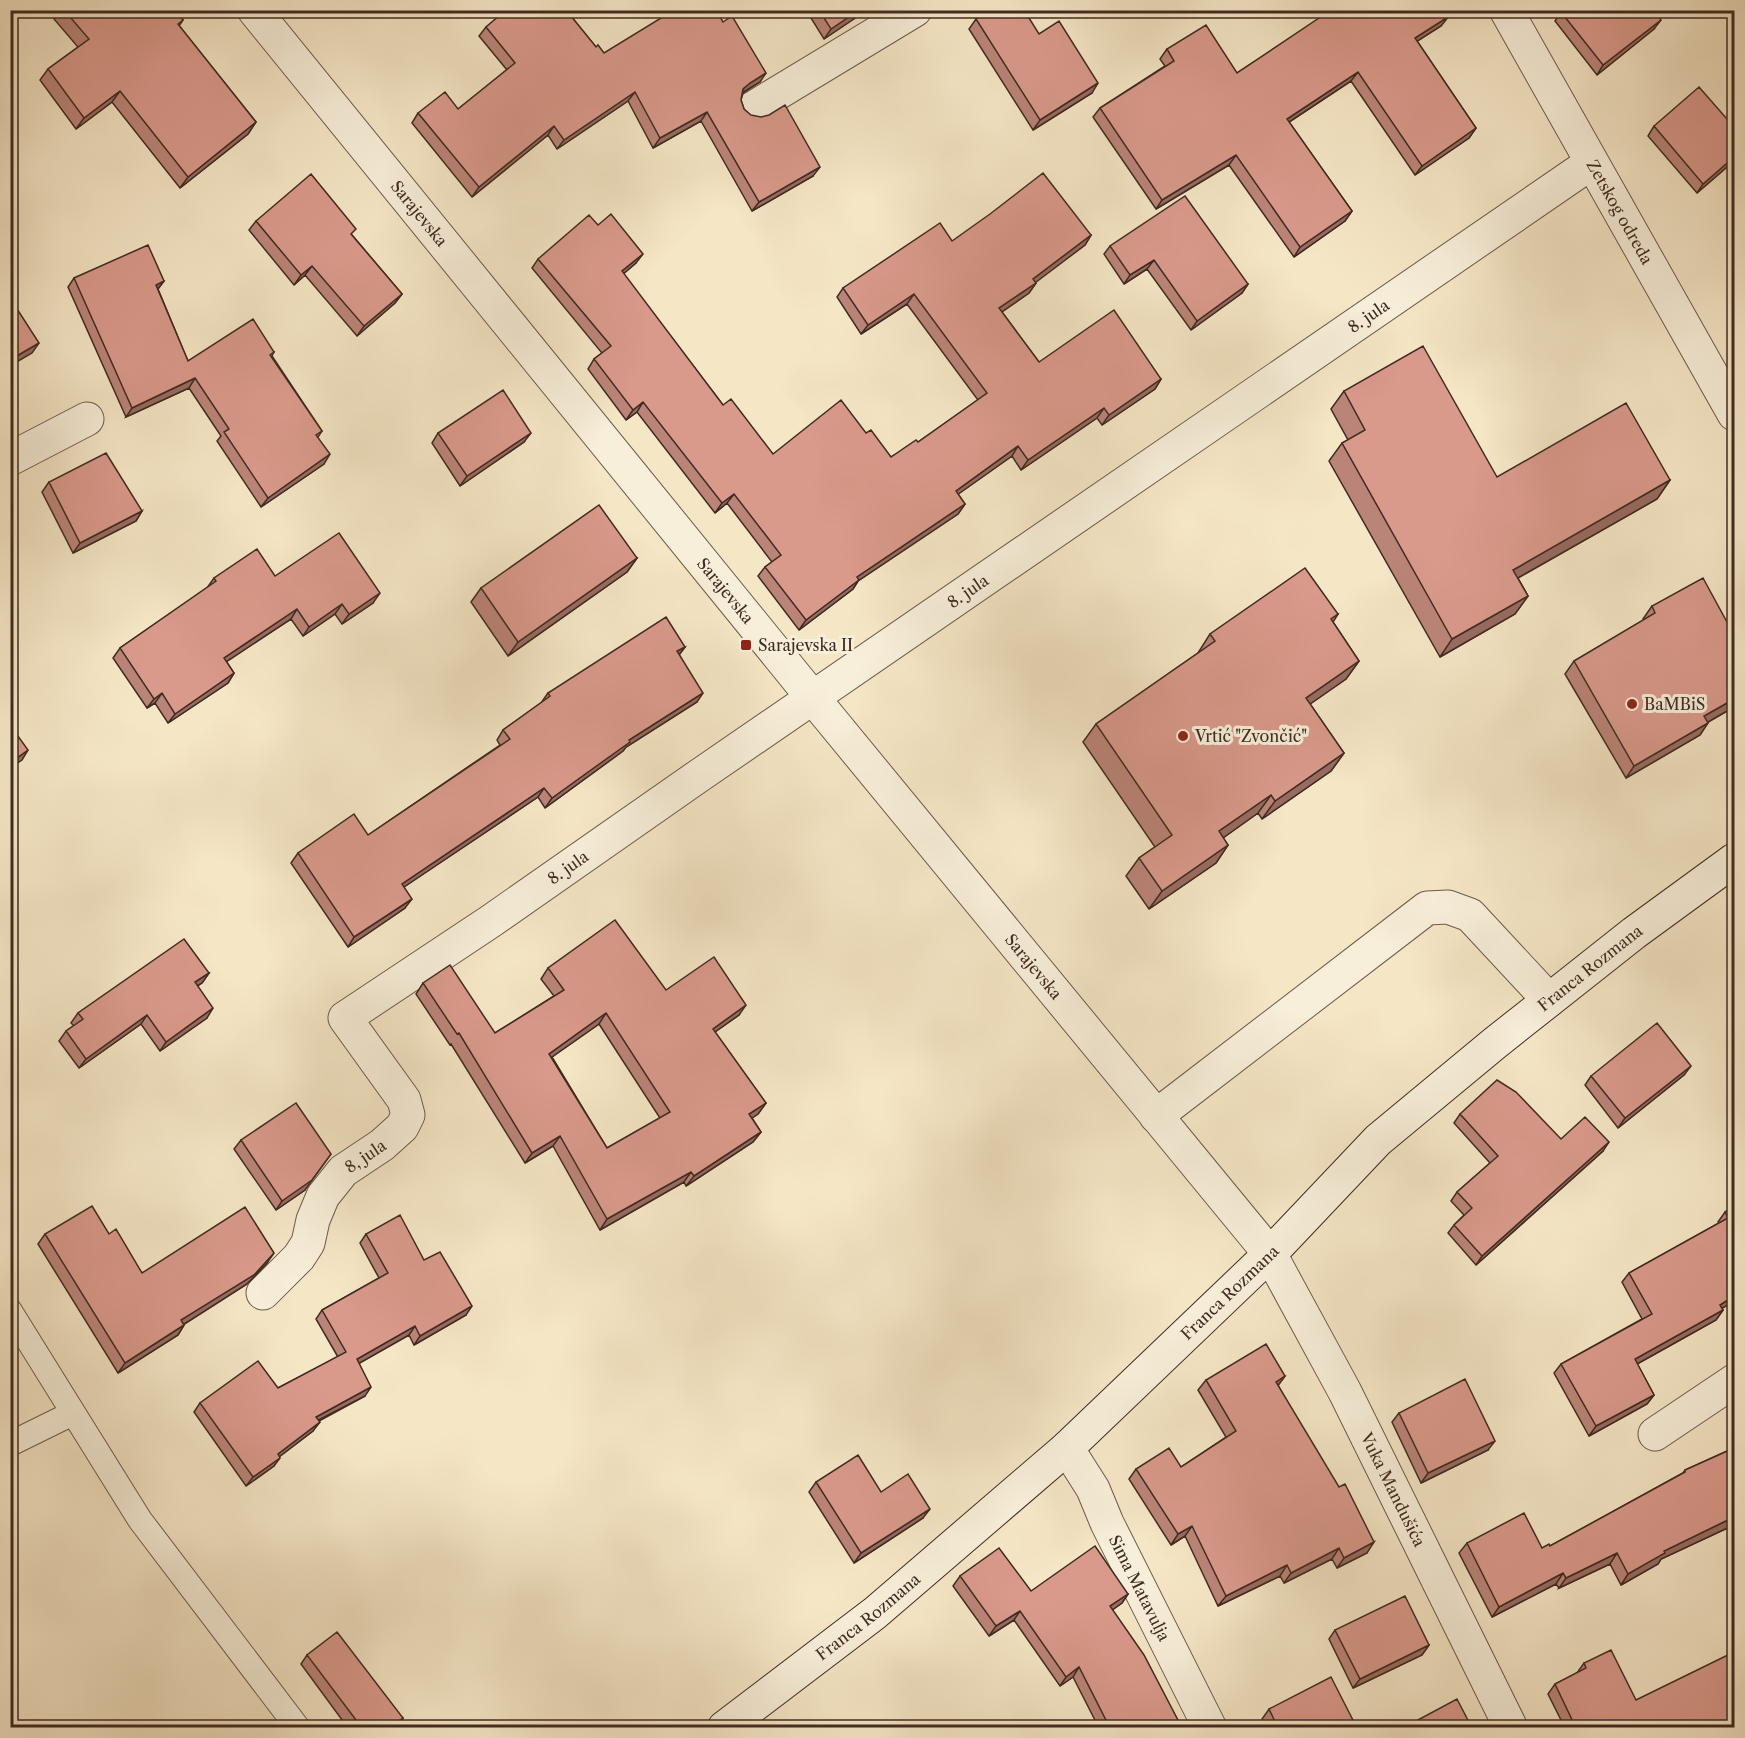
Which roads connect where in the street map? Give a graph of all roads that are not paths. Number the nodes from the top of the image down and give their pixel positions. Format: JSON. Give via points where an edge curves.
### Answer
{"nodes":[{"id":1,"x":254,"y":10,"type":"edge"},
{"id":2,"x":915,"y":10,"type":"edge"},
{"id":3,"x":1506,"y":10,"type":"edge"},
{"id":4,"x":753,"y":108,"type":"dead end"},
{"id":5,"x":1591,"y":163,"type":"junction"},
{"id":6,"x":1734,"y":414,"type":"edge"},
{"id":7,"x":87,"y":419,"type":"dead end"},
{"id":8,"x":10,"y":459,"type":"edge"},
{"id":9,"x":813,"y":698,"type":"junction"},
{"id":10,"x":1734,"y":860,"type":"edge"},
{"id":11,"x":1549,"y":1000,"type":"junction"},
{"id":12,"x":345,"y":1018,"type":"joint"},
{"id":13,"x":1156,"y":1116,"type":"junction"},
{"id":14,"x":1270,"y":1254,"type":"junction"},
{"id":15,"x":262,"y":1293,"type":"dead end"},
{"id":16,"x":10,"y":1311,"type":"edge"},
{"id":17,"x":1734,"y":1381,"type":"edge"},
{"id":18,"x":73,"y":1413,"type":"junction"},
{"id":19,"x":1655,"y":1434,"type":"dead end"},
{"id":20,"x":10,"y":1444,"type":"edge"},
{"id":21,"x":1067,"y":1448,"type":"junction"},
{"id":22,"x":298,"y":1728,"type":"edge"},
{"id":23,"x":724,"y":1728,"type":"edge"},
{"id":24,"x":1210,"y":1728,"type":"edge"},
{"id":25,"x":1511,"y":1728,"type":"edge"}],
"edges":[{"from":1,"to":9,"type":"street","name":"Sarajevska"},
{"from":2,"to":4,"type":"street"},
{"from":3,"to":5,"type":"street","name":"Zetskog odreda"},
{"from":5,"to":6,"type":"street","name":"Zetskog odreda"},
{"from":5,"to":9,"type":"street","name":"8. jula"},
{"from":7,"to":8,"type":"street"},
{"from":9,"to":12,"type":"street","name":"8. jula"},
{"from":9,"to":13,"type":"street","name":"Sarajevska"},
{"from":10,"to":11,"type":"street","name":"Franca Rozmana"},
{"from":11,"to":13,"type":"street","via":[[1470,915],[1448,907],[1427,908]]},
{"from":11,"to":14,"type":"street","name":"Franca Rozmana","via":[[1378,1140]]},
{"from":12,"to":15,"type":"street","name":"8, jula","via":[[404,1100],[408,1115],[402,1127],[382,1145],[343,1171],[323,1196],[308,1243],[299,1257]]},
{"from":13,"to":14,"type":"street","name":"Sarajevska"},
{"from":14,"to":21,"type":"street","name":"Franca Rozmana"},
{"from":14,"to":25,"type":"street","name":"Vuka Mandušića","via":[[1345,1392]]},
{"from":16,"to":18,"type":"lane"},
{"from":17,"to":19,"type":"street"},
{"from":18,"to":20,"type":"lane"},
{"from":18,"to":22,"type":"lane","via":[[140,1520]]},
{"from":21,"to":23,"type":"street","name":"Franca Rozmana","via":[[875,1613]]},
{"from":21,"to":24,"type":"street","name":"Sima Matavulja","via":[[1093,1489]]}]}
